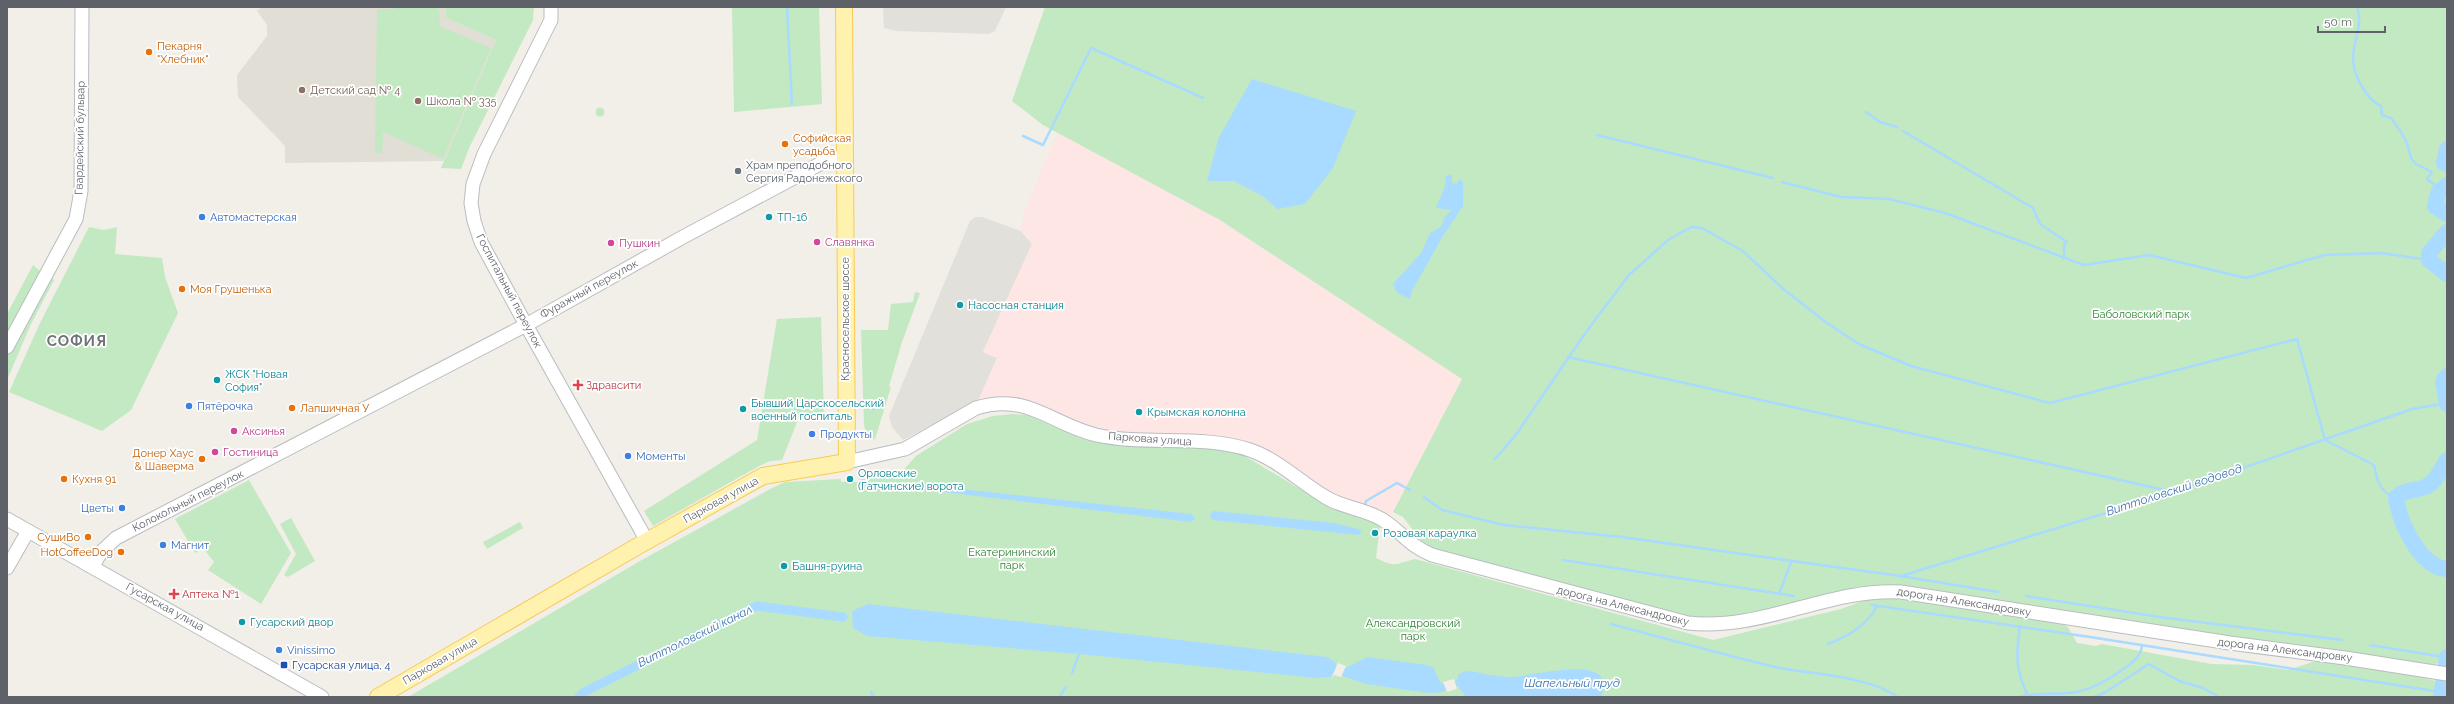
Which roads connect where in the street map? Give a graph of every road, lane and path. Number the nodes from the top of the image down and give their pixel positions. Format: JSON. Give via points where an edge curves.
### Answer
{"nodes":[{"id":1,"x":82,"y":7,"type":"edge"},
{"id":2,"x":551,"y":7,"type":"edge"},
{"id":3,"x":844,"y":7,"type":"edge"},
{"id":4,"x":845,"y":156,"type":"junction"},
{"id":5,"x":526,"y":325,"type":"junction"},
{"id":6,"x":7,"y":347,"type":"edge"},
{"id":7,"x":847,"y":462,"type":"junction"},
{"id":8,"x":7,"y":520,"type":"edge"},
{"id":9,"x":28,"y":531,"type":"junction"},
{"id":10,"x":1400,"y":534,"type":"joint"},
{"id":11,"x":647,"y":541,"type":"junction"},
{"id":12,"x":93,"y":566,"type":"junction"},
{"id":13,"x":7,"y":568,"type":"edge"},
{"id":14,"x":2441,"y":673,"type":"edge"},
{"id":15,"x":322,"y":697,"type":"edge"},
{"id":16,"x":378,"y":697,"type":"edge"}],
"edges":[{"from":1,"to":6,"type":"street","name":"Гвардейский бульвар","via":[[81,191],[76,219]]},
{"from":2,"to":5,"type":"street","name":"Госпитальный переулок","via":[[550,20],[484,154],[473,184],[471,203],[474,222],[482,242]]},
{"from":3,"to":4,"type":"main road","name":"Красносельское шоссе"},
{"from":4,"to":5,"type":"street","name":"Фуражный переулок","via":[[829,159]]},
{"from":4,"to":7,"type":"main road","name":"Красносельское шоссе"},
{"from":5,"to":11,"type":"street","name":"Госпитальный переулок"},
{"from":5,"to":12,"type":"street","name":"Колокольный переулок","via":[[116,538],[101,552]]},
{"from":7,"to":10,"type":"street","name":"Парковая улица","via":[[906,450],[976,408],[1014,404],[1034,408],[1078,429],[1096,434],[1131,439],[1228,445],[1249,450],[1263,455],[1336,503],[1377,516]]},
{"from":7,"to":11,"type":"main road","name":"Парковая улица","via":[[763,476]]},
{"from":8,"to":9,"type":"street","name":"Гусарская улица"},
{"from":9,"to":12,"type":"street","name":"Гусарская улица"},
{"from":9,"to":13,"type":"street"},
{"from":10,"to":14,"type":"street","name":"дорога на Александровку","via":[[1416,548],[1432,555],[1688,623],[1731,624],[1863,593],[1901,592]]},
{"from":11,"to":16,"type":"main road","name":"Парковая улица"},
{"from":12,"to":15,"type":"street","name":"Гусарская улица"}]}
